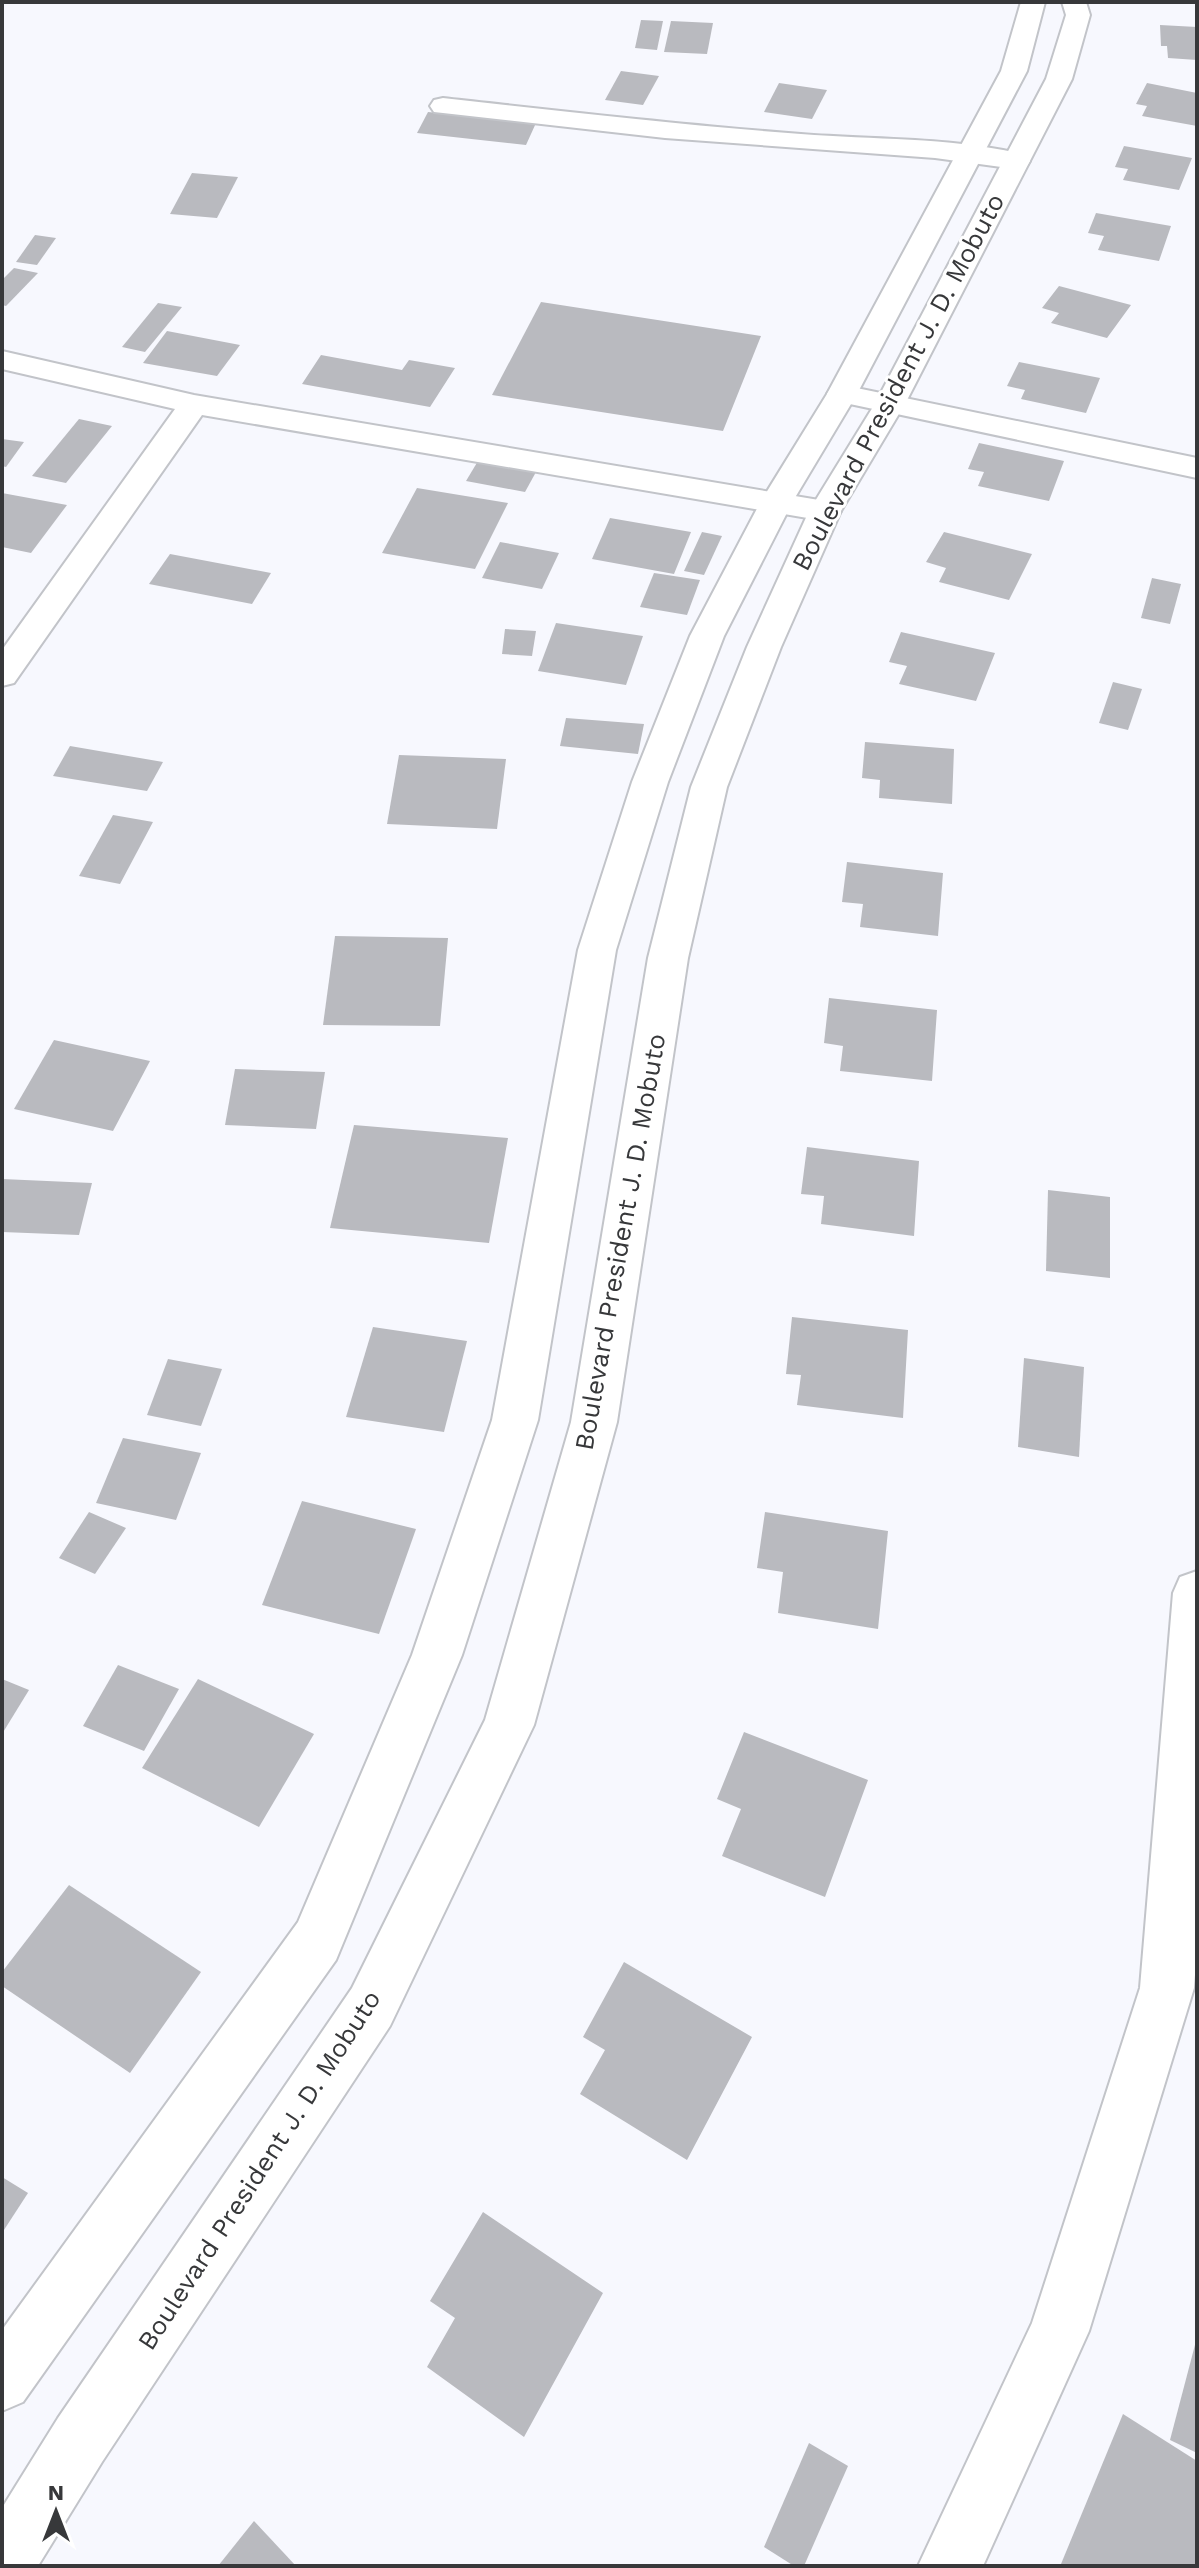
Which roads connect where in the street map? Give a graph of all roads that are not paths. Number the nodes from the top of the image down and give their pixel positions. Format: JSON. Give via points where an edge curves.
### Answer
{"nodes":[{"id":1,"x":1033,"y":2,"type":"edge"},
{"id":2,"x":1074,"y":2,"type":"edge"},
{"id":3,"x":443,"y":106,"type":"dead end"},
{"id":4,"x":970,"y":151,"type":"junction"},
{"id":5,"x":1016,"y":161,"type":"junction"},
{"id":6,"x":2,"y":360,"type":"edge"},
{"id":7,"x":842,"y":394,"type":"junction"},
{"id":8,"x":891,"y":402,"type":"junction"},
{"id":9,"x":194,"y":404,"type":"junction"},
{"id":10,"x":1197,"y":468,"type":"edge"},
{"id":11,"x":777,"y":501,"type":"junction"},
{"id":12,"x":825,"y":511,"type":"junction"},
{"id":13,"x":16,"y":630,"type":"edge"},
{"id":14,"x":2,"y":675,"type":"edge"},
{"id":15,"x":1197,"y":1593,"type":"edge"},
{"id":16,"x":2,"y":2381,"type":"edge"},
{"id":17,"x":2,"y":2566,"type":"edge"},
{"id":18,"x":950,"y":2566,"type":"edge"}],
"edges":[{"from":1,"to":4,"type":"street","name":"Boulevard President J. D. Mobuto","via":[[1014,71]]},
{"from":2,"to":5,"type":"street","name":"Boulevard President J. D. Mobuto","via":[[1078,15],[1059,79]]},
{"from":3,"to":4,"type":"street","via":[[689,133]]},
{"from":4,"to":5,"type":"street"},
{"from":4,"to":7,"type":"street","name":"Boulevard President J. D. Mobuto"},
{"from":5,"to":8,"type":"street","name":"Boulevard President J. D. Mobuto"},
{"from":6,"to":9,"type":"street"},
{"from":7,"to":8,"type":"street"},
{"from":7,"to":11,"type":"street","name":"Boulevard President J. D. Mobuto"},
{"from":8,"to":10,"type":"street"},
{"from":8,"to":12,"type":"street","name":"Boulevard President J. D. Mobuto"},
{"from":9,"to":11,"type":"street"},
{"from":9,"to":13,"type":"street"},
{"from":11,"to":12,"type":"street"},
{"from":11,"to":16,"type":"street","name":"Boulevard President J. D. Mobuto","via":[[707,636],[650,782],[597,950],[515,1420],[437,1655],[317,1941]]},
{"from":12,"to":17,"type":"street","name":"Boulevard President J. D. Mobuto","via":[[709,787],[668,958],[594,1422],[509,1725],[371,2007],[80,2440]]},
{"from":13,"to":14,"type":"street"},
{"from":15,"to":18,"type":"street","via":[[1167,1988],[1059,2331]]}]}
